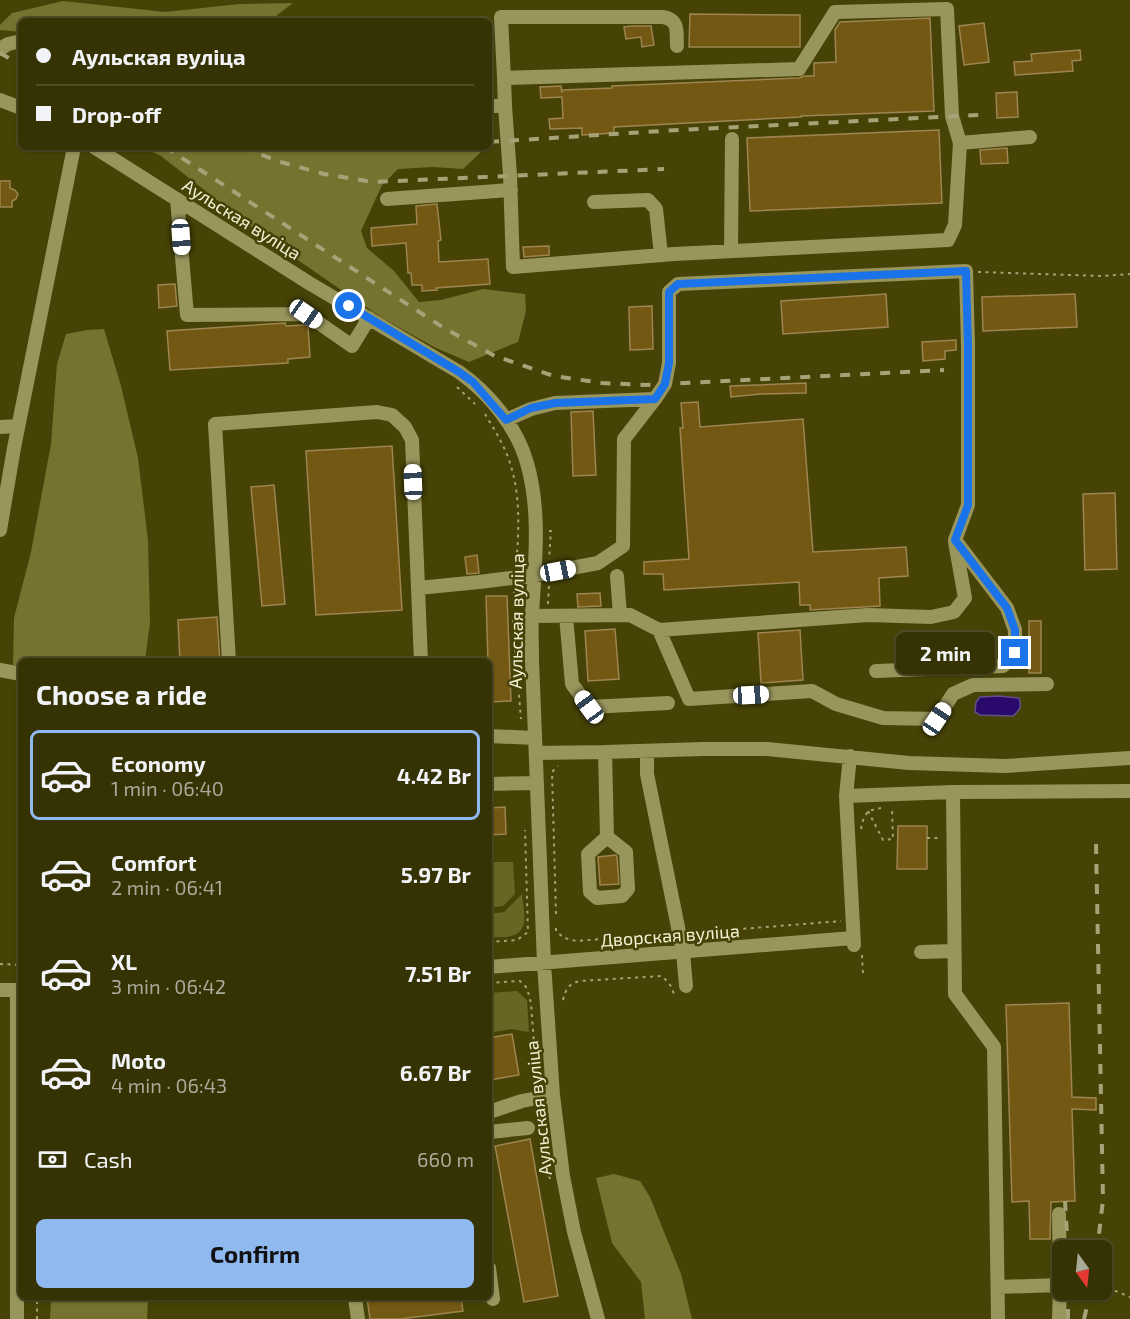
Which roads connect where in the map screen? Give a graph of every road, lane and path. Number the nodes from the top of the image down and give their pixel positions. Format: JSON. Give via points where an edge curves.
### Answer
{"nodes":[{"id":1,"x":18,"y":42,"type":"edge"},
{"id":2,"x":676,"y":46,"type":"dead end"},
{"id":3,"x":0,"y":49,"type":"edge"},
{"id":4,"x":504,"y":78,"type":"junction"},
{"id":5,"x":0,"y":100,"type":"edge"},
{"id":6,"x":492,"y":106,"type":"edge"},
{"id":7,"x":505,"y":106,"type":"junction"},
{"id":8,"x":18,"y":107,"type":"edge"},
{"id":9,"x":1030,"y":137,"type":"dead end"},
{"id":10,"x":732,"y":139,"type":"dead end"},
{"id":11,"x":960,"y":142,"type":"junction"},
{"id":12,"x":73,"y":150,"type":"edge"},
{"id":13,"x":99,"y":150,"type":"edge"},
{"id":14,"x":511,"y":190,"type":"junction"},
{"id":15,"x":177,"y":199,"type":"junction"},
{"id":16,"x":387,"y":199,"type":"dead end"},
{"id":17,"x":594,"y":202,"type":"dead end"},
{"id":18,"x":731,"y":251,"type":"junction"},
{"id":19,"x":661,"y":255,"type":"junction"},
{"id":20,"x":966,"y":271,"type":"junction"},
{"id":21,"x":1130,"y":273,"type":"edge"},
{"id":22,"x":369,"y":318,"type":"junction"},
{"id":23,"x":655,"y":399,"type":"junction"},
{"id":24,"x":506,"y":420,"type":"junction"},
{"id":25,"x":18,"y":426,"type":"junction"},
{"id":26,"x":0,"y":427,"type":"edge"},
{"id":27,"x":0,"y":530,"type":"edge"},
{"id":28,"x":955,"y":540,"type":"junction"},
{"id":29,"x":535,"y":575,"type":"junction"},
{"id":30,"x":617,"y":576,"type":"dead end"},
{"id":31,"x":418,"y":588,"type":"junction"},
{"id":32,"x":620,"y":615,"type":"junction"},
{"id":33,"x":532,"y":616,"type":"junction"},
{"id":34,"x":566,"y":616,"type":"junction"},
{"id":35,"x":659,"y":630,"type":"junction"},
{"id":36,"x":229,"y":658,"type":"edge"},
{"id":37,"x":421,"y":658,"type":"edge"},
{"id":38,"x":0,"y":670,"type":"edge"},
{"id":39,"x":876,"y":671,"type":"dead end"},
{"id":40,"x":18,"y":673,"type":"edge"},
{"id":41,"x":1047,"y":684,"type":"dead end"},
{"id":42,"x":668,"y":703,"type":"dead end"},
{"id":43,"x":492,"y":737,"type":"edge"},
{"id":44,"x":536,"y":745,"type":"junction"},
{"id":45,"x":647,"y":751,"type":"junction"},
{"id":46,"x":604,"y":752,"type":"junction"},
{"id":47,"x":850,"y":756,"type":"junction"},
{"id":48,"x":1130,"y":758,"type":"edge"},
{"id":49,"x":537,"y":783,"type":"junction"},
{"id":50,"x":492,"y":784,"type":"edge"},
{"id":51,"x":1130,"y":791,"type":"edge"},
{"id":52,"x":953,"y":792,"type":"junction"},
{"id":53,"x":846,"y":796,"type":"junction"},
{"id":54,"x":868,"y":811,"type":"junction"},
{"id":55,"x":861,"y":833,"type":"dead end"},
{"id":56,"x":607,"y":837,"type":"dead end"},
{"id":57,"x":893,"y":839,"type":"junction"},
{"id":58,"x":898,"y":839,"type":"dead end"},
{"id":59,"x":852,"y":920,"type":"junction"},
{"id":60,"x":556,"y":931,"type":"dead end"},
{"id":61,"x":680,"y":934,"type":"junction"},
{"id":62,"x":517,"y":940,"type":"dead end"},
{"id":63,"x":492,"y":942,"type":"edge"},
{"id":64,"x":856,"y":945,"type":"junction"},
{"id":65,"x":954,"y":951,"type":"junction"},
{"id":66,"x":683,"y":952,"type":"junction"},
{"id":67,"x":921,"y":952,"type":"dead end"},
{"id":68,"x":544,"y":963,"type":"junction"},
{"id":69,"x":0,"y":964,"type":"edge"},
{"id":70,"x":18,"y":965,"type":"edge"},
{"id":71,"x":492,"y":967,"type":"edge"},
{"id":72,"x":863,"y":973,"type":"dead end"},
{"id":73,"x":520,"y":981,"type":"dead end"},
{"id":74,"x":492,"y":983,"type":"edge"},
{"id":75,"x":686,"y":986,"type":"dead end"},
{"id":76,"x":0,"y":990,"type":"edge"},
{"id":77,"x":18,"y":990,"type":"edge"},
{"id":78,"x":674,"y":995,"type":"dead end"},
{"id":79,"x":563,"y":1000,"type":"dead end"},
{"id":80,"x":553,"y":1095,"type":"junction"},
{"id":81,"x":492,"y":1111,"type":"edge"},
{"id":82,"x":528,"y":1128,"type":"dead end"},
{"id":83,"x":492,"y":1132,"type":"edge"},
{"id":84,"x":18,"y":1214,"type":"edge"},
{"id":85,"x":1059,"y":1214,"type":"dead end"},
{"id":86,"x":1059,"y":1240,"type":"edge"},
{"id":87,"x":1052,"y":1285,"type":"edge"},
{"id":88,"x":998,"y":1287,"type":"junction"},
{"id":89,"x":1112,"y":1290,"type":"edge"},
{"id":90,"x":492,"y":1291,"type":"edge"},
{"id":91,"x":1130,"y":1298,"type":"edge"},
{"id":92,"x":493,"y":1299,"type":"dead end"},
{"id":93,"x":37,"y":1300,"type":"edge"},
{"id":94,"x":355,"y":1300,"type":"edge"},
{"id":95,"x":1060,"y":1300,"type":"edge"},
{"id":96,"x":17,"y":1319,"type":"edge"},
{"id":97,"x":37,"y":1319,"type":"edge"},
{"id":98,"x":358,"y":1319,"type":"edge"},
{"id":99,"x":598,"y":1319,"type":"edge"},
{"id":100,"x":998,"y":1319,"type":"edge"},
{"id":101,"x":1059,"y":1319,"type":"edge"}],
"edges":[{"from":1,"to":3,"type":"street"},
{"from":2,"to":4,"type":"street","via":[[671,18],[501,17]]},
{"from":4,"to":7,"type":"street"},
{"from":4,"to":11,"type":"street","via":[[799,69],[835,12],[947,9],[952,116]]},
{"from":5,"to":8,"type":"street"},
{"from":6,"to":7,"type":"street"},
{"from":7,"to":14,"type":"street"},
{"from":9,"to":11,"type":"street"},
{"from":10,"to":18,"type":"street"},
{"from":11,"to":18,"type":"street","via":[[955,225],[948,240]]},
{"from":12,"to":25,"type":"street"},
{"from":13,"to":15,"type":"street","name":"Аульская вуліца"},
{"from":14,"to":16,"type":"street"},
{"from":14,"to":19,"type":"street","via":[[513,267]]},
{"from":15,"to":22,"type":"street","name":"Аульская вуліца"},
{"from":15,"to":22,"type":"street","via":[[187,315],[306,314],[352,346]]},
{"from":17,"to":19,"type":"street","via":[[648,200],[656,209]]},
{"from":18,"to":19,"type":"street"},
{"from":20,"to":21,"type":"path","via":[[1103,276]]},
{"from":20,"to":23,"type":"street","via":[[678,284],[669,292],[669,363],[665,384]]},
{"from":20,"to":28,"type":"street","via":[[968,505]]},
{"from":22,"to":24,"type":"street","name":"Аульская вуліца","via":[[473,382]]},
{"from":23,"to":24,"type":"street","via":[[555,403],[531,408]]},
{"from":23,"to":29,"type":"street","via":[[624,439],[623,546],[598,563]]},
{"from":24,"to":29,"type":"street","name":"Аульская вуліца","via":[[527,462],[533,493]]},
{"from":25,"to":26,"type":"street"},
{"from":25,"to":27,"type":"street"},
{"from":28,"to":35,"type":"street","via":[[964,598],[954,612],[932,617],[868,615]]},
{"from":28,"to":39,"type":"street","via":[[1007,608],[1015,630],[1015,653],[1004,666]]},
{"from":29,"to":31,"type":"street"},
{"from":29,"to":33,"type":"street","name":"Аульская вуліца"},
{"from":30,"to":32,"type":"street"},
{"from":31,"to":36,"type":"street","via":[[412,440],[392,415],[377,412],[215,424]]},
{"from":31,"to":37,"type":"street"},
{"from":32,"to":34,"type":"street"},
{"from":32,"to":35,"type":"street","via":[[630,615]]},
{"from":33,"to":34,"type":"street"},
{"from":33,"to":44,"type":"street","name":"Аульская вуліца"},
{"from":34,"to":42,"type":"street","via":[[572,684],[589,707]]},
{"from":35,"to":41,"type":"street","via":[[689,699],[812,691],[836,704],[883,718],[937,719],[953,694],[973,685]]},
{"from":38,"to":40,"type":"street"},
{"from":43,"to":44,"type":"street"},
{"from":44,"to":46,"type":"street"},
{"from":44,"to":49,"type":"street","name":"Аульская вуліца"},
{"from":45,"to":46,"type":"street"},
{"from":45,"to":47,"type":"street","via":[[768,749]]},
{"from":45,"to":61,"type":"street","via":[[647,774]]},
{"from":46,"to":56,"type":"street"},
{"from":47,"to":48,"type":"street","via":[[909,763],[1005,766]]},
{"from":47,"to":53,"type":"street"},
{"from":49,"to":50,"type":"street"},
{"from":49,"to":68,"type":"street","name":"Аульская вуліца"},
{"from":51,"to":52,"type":"street"},
{"from":52,"to":53,"type":"street"},
{"from":52,"to":65,"type":"street"},
{"from":53,"to":59,"type":"street"},
{"from":54,"to":55,"type":"path"},
{"from":54,"to":57,"type":"path","via":[[883,840]]},
{"from":54,"to":57,"type":"path","via":[[892,806]]},
{"from":57,"to":58,"type":"path"},
{"from":59,"to":61,"type":"path"},
{"from":59,"to":64,"type":"street"},
{"from":60,"to":61,"type":"path","via":[[576,941]]},
{"from":61,"to":66,"type":"street"},
{"from":62,"to":63,"type":"path"},
{"from":64,"to":66,"type":"street","name":"Дворская вуліца"},
{"from":64,"to":72,"type":"path"},
{"from":65,"to":67,"type":"street"},
{"from":65,"to":88,"type":"street","via":[[955,994],[994,1047]]},
{"from":66,"to":68,"type":"street","name":"Дворская вуліца"},
{"from":66,"to":75,"type":"street"},
{"from":68,"to":71,"type":"street","name":"Дворская вуліца"},
{"from":68,"to":80,"type":"street","name":"Аульская вуліца"},
{"from":69,"to":70,"type":"path"},
{"from":73,"to":74,"type":"path"},
{"from":76,"to":77,"type":"street"},
{"from":78,"to":79,"type":"path","via":[[661,976],[580,981],[565,990]]},
{"from":80,"to":81,"type":"street"},
{"from":80,"to":99,"type":"street","name":"Аульская вуліца","via":[[574,1232]]},
{"from":82,"to":83,"type":"street"},
{"from":84,"to":96,"type":"street"},
{"from":85,"to":86,"type":"street"},
{"from":87,"to":88,"type":"street"},
{"from":88,"to":100,"type":"street"},
{"from":89,"to":91,"type":"path"},
{"from":90,"to":92,"type":"street"},
{"from":93,"to":97,"type":"path"},
{"from":94,"to":98,"type":"street"},
{"from":95,"to":101,"type":"street"}]}
